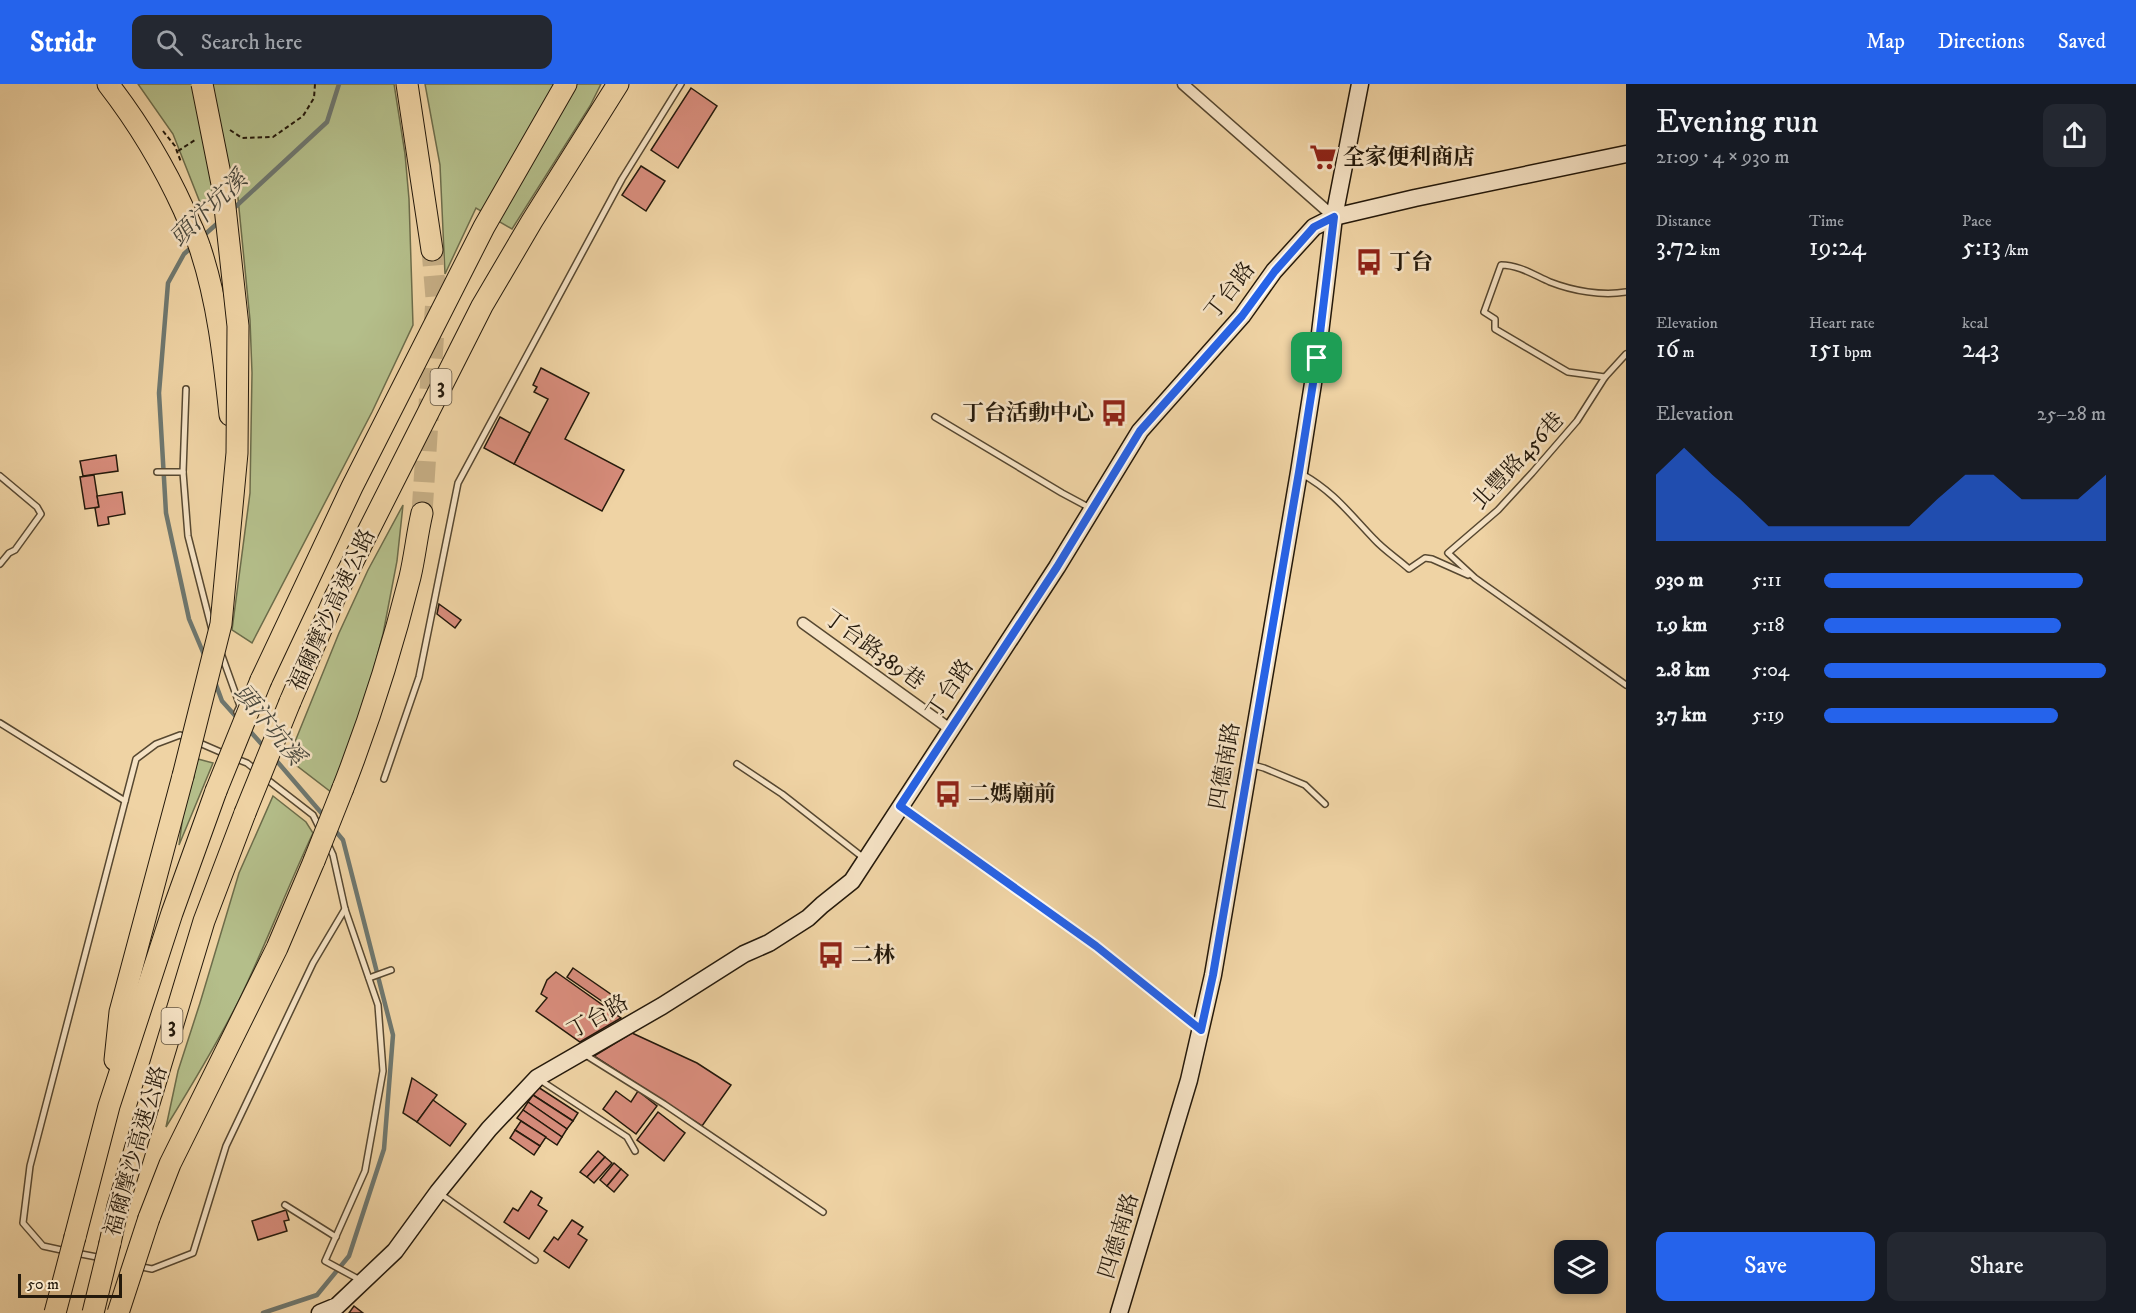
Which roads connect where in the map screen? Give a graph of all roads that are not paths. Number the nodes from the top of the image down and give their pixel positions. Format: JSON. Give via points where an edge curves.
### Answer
{"nodes":[{"id":1,"x":108,"y":84,"type":"edge"},
{"id":2,"x":202,"y":84,"type":"edge"},
{"id":3,"x":407,"y":84,"type":"edge"},
{"id":4,"x":566,"y":84,"type":"edge"},
{"id":5,"x":618,"y":84,"type":"edge"},
{"id":6,"x":681,"y":84,"type":"edge"},
{"id":7,"x":1183,"y":84,"type":"edge"},
{"id":8,"x":1360,"y":84,"type":"edge"},
{"id":9,"x":1626,"y":154,"type":"edge"},
{"id":10,"x":1334,"y":217,"type":"junction"},
{"id":11,"x":432,"y":250,"type":"tunnel mouth"},
{"id":12,"x":1626,"y":292,"type":"edge"},
{"id":13,"x":1626,"y":354,"type":"edge"},
{"id":14,"x":1605,"y":377,"type":"junction"},
{"id":15,"x":186,"y":389,"type":"dead end"},
{"id":16,"x":935,"y":417,"type":"dead end"},
{"id":17,"x":237,"y":453,"type":"junction"},
{"id":18,"x":157,"y":472,"type":"dead end"},
{"id":19,"x":183,"y":472,"type":"junction"},
{"id":20,"x":1299,"y":472,"type":"junction"},
{"id":21,"x":0,"y":476,"type":"edge"},
{"id":22,"x":1091,"y":508,"type":"junction"},
{"id":23,"x":422,"y":513,"type":"tunnel mouth"},
{"id":24,"x":0,"y":564,"type":"edge"},
{"id":25,"x":1475,"y":578,"type":"junction"},
{"id":26,"x":803,"y":623,"type":"dead end"},
{"id":27,"x":1626,"y":685,"type":"edge"},
{"id":28,"x":236,"y":715,"type":"dead end"},
{"id":29,"x":0,"y":723,"type":"edge"},
{"id":30,"x":950,"y":729,"type":"junction"},
{"id":31,"x":226,"y":743,"type":"dead end"},
{"id":32,"x":222,"y":753,"type":"junction"},
{"id":33,"x":737,"y":764,"type":"dead end"},
{"id":34,"x":1248,"y":764,"type":"junction"},
{"id":35,"x":384,"y":778,"type":"dead end"},
{"id":36,"x":125,"y":801,"type":"junction"},
{"id":37,"x":1325,"y":804,"type":"dead end"},
{"id":38,"x":900,"y":806,"type":"junction"},
{"id":39,"x":866,"y":860,"type":"junction"},
{"id":40,"x":345,"y":909,"type":"junction"},
{"id":41,"x":391,"y":970,"type":"dead end"},
{"id":42,"x":369,"y":978,"type":"junction"},
{"id":43,"x":1201,"y":1030,"type":"junction"},
{"id":44,"x":581,"y":1053,"type":"junction"},
{"id":45,"x":537,"y":1078,"type":"junction"},
{"id":46,"x":110,"y":1106,"type":"junction"},
{"id":47,"x":635,"y":1151,"type":"dead end"},
{"id":48,"x":438,"y":1192,"type":"junction"},
{"id":49,"x":285,"y":1205,"type":"dead end"},
{"id":50,"x":823,"y":1212,"type":"dead end"},
{"id":51,"x":336,"y":1237,"type":"junction"},
{"id":52,"x":109,"y":1251,"type":"junction"},
{"id":53,"x":535,"y":1260,"type":"dead end"},
{"id":54,"x":130,"y":1264,"type":"dead end"},
{"id":55,"x":364,"y":1282,"type":"junction"},
{"id":56,"x":336,"y":1309,"type":"edge"},
{"id":57,"x":55,"y":1313,"type":"edge"},
{"id":58,"x":93,"y":1313,"type":"edge"},
{"id":59,"x":118,"y":1313,"type":"edge"},
{"id":60,"x":320,"y":1313,"type":"edge"},
{"id":61,"x":1119,"y":1313,"type":"edge"}],
"edges":[{"from":1,"to":17,"type":"highway","bridge":true,"via":[[153,148],[200,246],[224,353],[230,423]]},
{"from":2,"to":17,"type":"highway","bridge":true,"via":[[223,189],[238,326]]},
{"from":3,"to":11,"type":"highway"},
{"from":4,"to":46,"type":"highway","name":"福爾摩沙高速公路","number":"3","bridge":true,"via":[[484,227],[352,487],[261,680],[172,913]]},
{"from":5,"to":52,"type":"highway","name":"福爾摩沙高速公路","number":"3","bridge":true,"via":[[482,306],[335,597],[204,921],[118,1206]]},
{"from":6,"to":35,"type":"lane","via":[[622,179],[458,483],[419,677]]},
{"from":7,"to":10,"type":"street"},
{"from":8,"to":10,"type":"street","name":"四德南路"},
{"from":9,"to":10,"type":"street","name":"丁台路"},
{"from":10,"to":20,"type":"street","name":"四德南路"},
{"from":10,"to":22,"type":"street","name":"丁台路","via":[[1314,227],[1140,431]]},
{"from":12,"to":14,"type":"lane","via":[[1594,293],[1554,284],[1514,265],[1501,265],[1484,312],[1495,319],[1495,329],[1568,372]]},
{"from":13,"to":14,"type":"lane","name":"北豐路456巷"},
{"from":14,"to":25,"type":"lane","name":"北豐路456巷","via":[[1577,421],[1532,473],[1498,510],[1448,553]]},
{"from":15,"to":19,"type":"lane"},
{"from":16,"to":22,"type":"lane"},
{"from":17,"to":46,"type":"highway","bridge":true,"via":[[221,624],[120,1012]]},
{"from":18,"to":19,"type":"lane"},
{"from":19,"to":28,"type":"lane","via":[[188,536],[209,621],[240,706]]},
{"from":20,"to":25,"type":"lane","name":"北豐路456巷","via":[[1323,486],[1375,540],[1409,568],[1425,558],[1432,559]]},
{"from":20,"to":34,"type":"street","name":"四德南路"},
{"from":21,"to":24,"type":"lane","via":[[41,514]]},
{"from":22,"to":30,"type":"street","name":"丁台路"},
{"from":23,"to":59,"type":"highway","bridge":true,"via":[[411,574],[363,737],[277,948],[179,1145],[148,1218]]},
{"from":25,"to":27,"type":"lane","name":"北豐路456巷"},
{"from":26,"to":30,"type":"street","name":"丁台路389巷"},
{"from":29,"to":36,"type":"lane"},
{"from":30,"to":38,"type":"street","name":"丁台路"},
{"from":31,"to":32,"type":"lane"},
{"from":32,"to":36,"type":"lane","via":[[180,735],[156,744],[136,759]]},
{"from":32,"to":40,"type":"lane","via":[[247,763],[313,815],[333,855]]},
{"from":33,"to":39,"type":"lane"},
{"from":34,"to":37,"type":"lane","via":[[1305,785]]},
{"from":34,"to":43,"type":"street","name":"四德南路"},
{"from":36,"to":52,"type":"lane","via":[[30,1166],[22,1223],[43,1246]]},
{"from":38,"to":39,"type":"street","name":"丁台路"},
{"from":38,"to":43,"type":"lane","via":[[1096,946]]},
{"from":39,"to":44,"type":"street","name":"丁台路","via":[[852,881],[808,918]]},
{"from":40,"to":42,"type":"lane"},
{"from":40,"to":54,"type":"lane","via":[[312,963],[226,1146],[194,1253],[152,1269]]},
{"from":41,"to":42,"type":"lane"},
{"from":42,"to":51,"type":"lane","via":[[378,1005],[383,1071],[365,1171]]},
{"from":43,"to":61,"type":"street","name":"四德南路"},
{"from":44,"to":45,"type":"street","name":"丁台路"},
{"from":44,"to":50,"type":"lane"},
{"from":45,"to":47,"type":"lane","via":[[627,1137]]},
{"from":45,"to":48,"type":"street","name":"丁台路"},
{"from":46,"to":57,"type":"highway","name":"福爾摩沙高速公路","number":"3","bridge":true},
{"from":48,"to":53,"type":"lane"},
{"from":48,"to":55,"type":"street","name":"丁台路","via":[[395,1251]]},
{"from":49,"to":51,"type":"lane"},
{"from":51,"to":55,"type":"lane","via":[[325,1261]]},
{"from":52,"to":58,"type":"highway","name":"福爾摩沙高速公路","number":"3","bridge":true},
{"from":55,"to":56,"type":"street","name":"丁台路"},
{"from":56,"to":60,"type":"street","name":"丁台路"}]}
